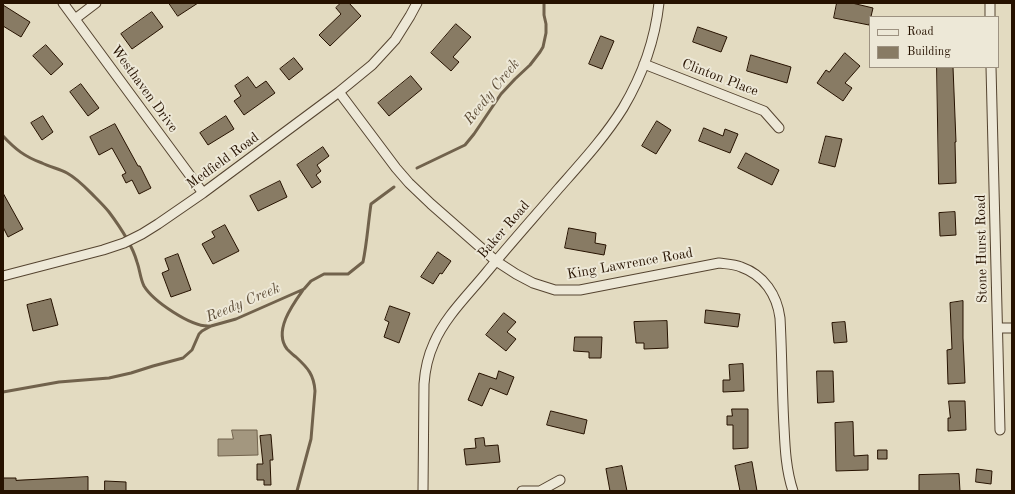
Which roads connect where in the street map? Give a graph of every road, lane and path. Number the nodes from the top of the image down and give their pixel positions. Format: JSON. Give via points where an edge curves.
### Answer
{"nodes":[{"id":1,"x":63,"y":3,"type":"edge"},
{"id":2,"x":96,"y":3,"type":"edge"},
{"id":3,"x":417,"y":3,"type":"edge"},
{"id":4,"x":660,"y":3,"type":"edge"},
{"id":5,"x":990,"y":3,"type":"edge"},
{"id":6,"x":990,"y":16,"type":"edge"},
{"id":7,"x":75,"y":19,"type":"junction"},
{"id":8,"x":644,"y":64,"type":"junction"},
{"id":9,"x":991,"y":68,"type":"edge"},
{"id":10,"x":339,"y":92,"type":"junction"},
{"id":11,"x":779,"y":128,"type":"dead end"},
{"id":12,"x":203,"y":193,"type":"junction"},
{"id":13,"x":496,"y":261,"type":"junction"},
{"id":14,"x":3,"y":276,"type":"edge"},
{"id":15,"x":998,"y":328,"type":"junction"},
{"id":16,"x":1012,"y":328,"type":"edge"},
{"id":17,"x":1000,"y":430,"type":"dead end"},
{"id":18,"x":560,"y":480,"type":"dead end"},
{"id":19,"x":424,"y":491,"type":"edge"},
{"id":20,"x":522,"y":491,"type":"edge"},
{"id":21,"x":793,"y":491,"type":"edge"}],
"edges":[{"from":1,"to":7,"type":"street","name":"Westhaven Drive"},
{"from":2,"to":7,"type":"street"},
{"from":3,"to":10,"type":"street","name":"Medfield Road","via":[[395,40],[384,53]]},
{"from":4,"to":8,"type":"street","name":"Baker Road"},
{"from":5,"to":6,"type":"street"},
{"from":7,"to":12,"type":"street","name":"Westhaven Drive"},
{"from":8,"to":11,"type":"street","name":"Clinton Place","via":[[764,111]]},
{"from":8,"to":13,"type":"street","name":"Baker Road","via":[[623,107],[602,137]]},
{"from":9,"to":15,"type":"street","name":"Stone Hurst Road"},
{"from":10,"to":12,"type":"street","name":"Medfield Road"},
{"from":10,"to":13,"type":"street","name":"King Lawrence Road","via":[[409,183]]},
{"from":12,"to":14,"type":"street","name":"Medfield Road","via":[[158,224],[124,243]]},
{"from":13,"to":19,"type":"street","name":"Baker Road","via":[[449,317],[429,356],[424,384]]},
{"from":13,"to":21,"type":"street","name":"King Lawrence Road","via":[[533,283],[555,290],[580,290],[719,263],[751,271],[771,291],[777,302],[780,318],[785,450]]},
{"from":15,"to":16,"type":"street"},
{"from":15,"to":17,"type":"street","name":"Stone Hurst Road"},
{"from":18,"to":20,"type":"street","via":[[540,491]]}]}
